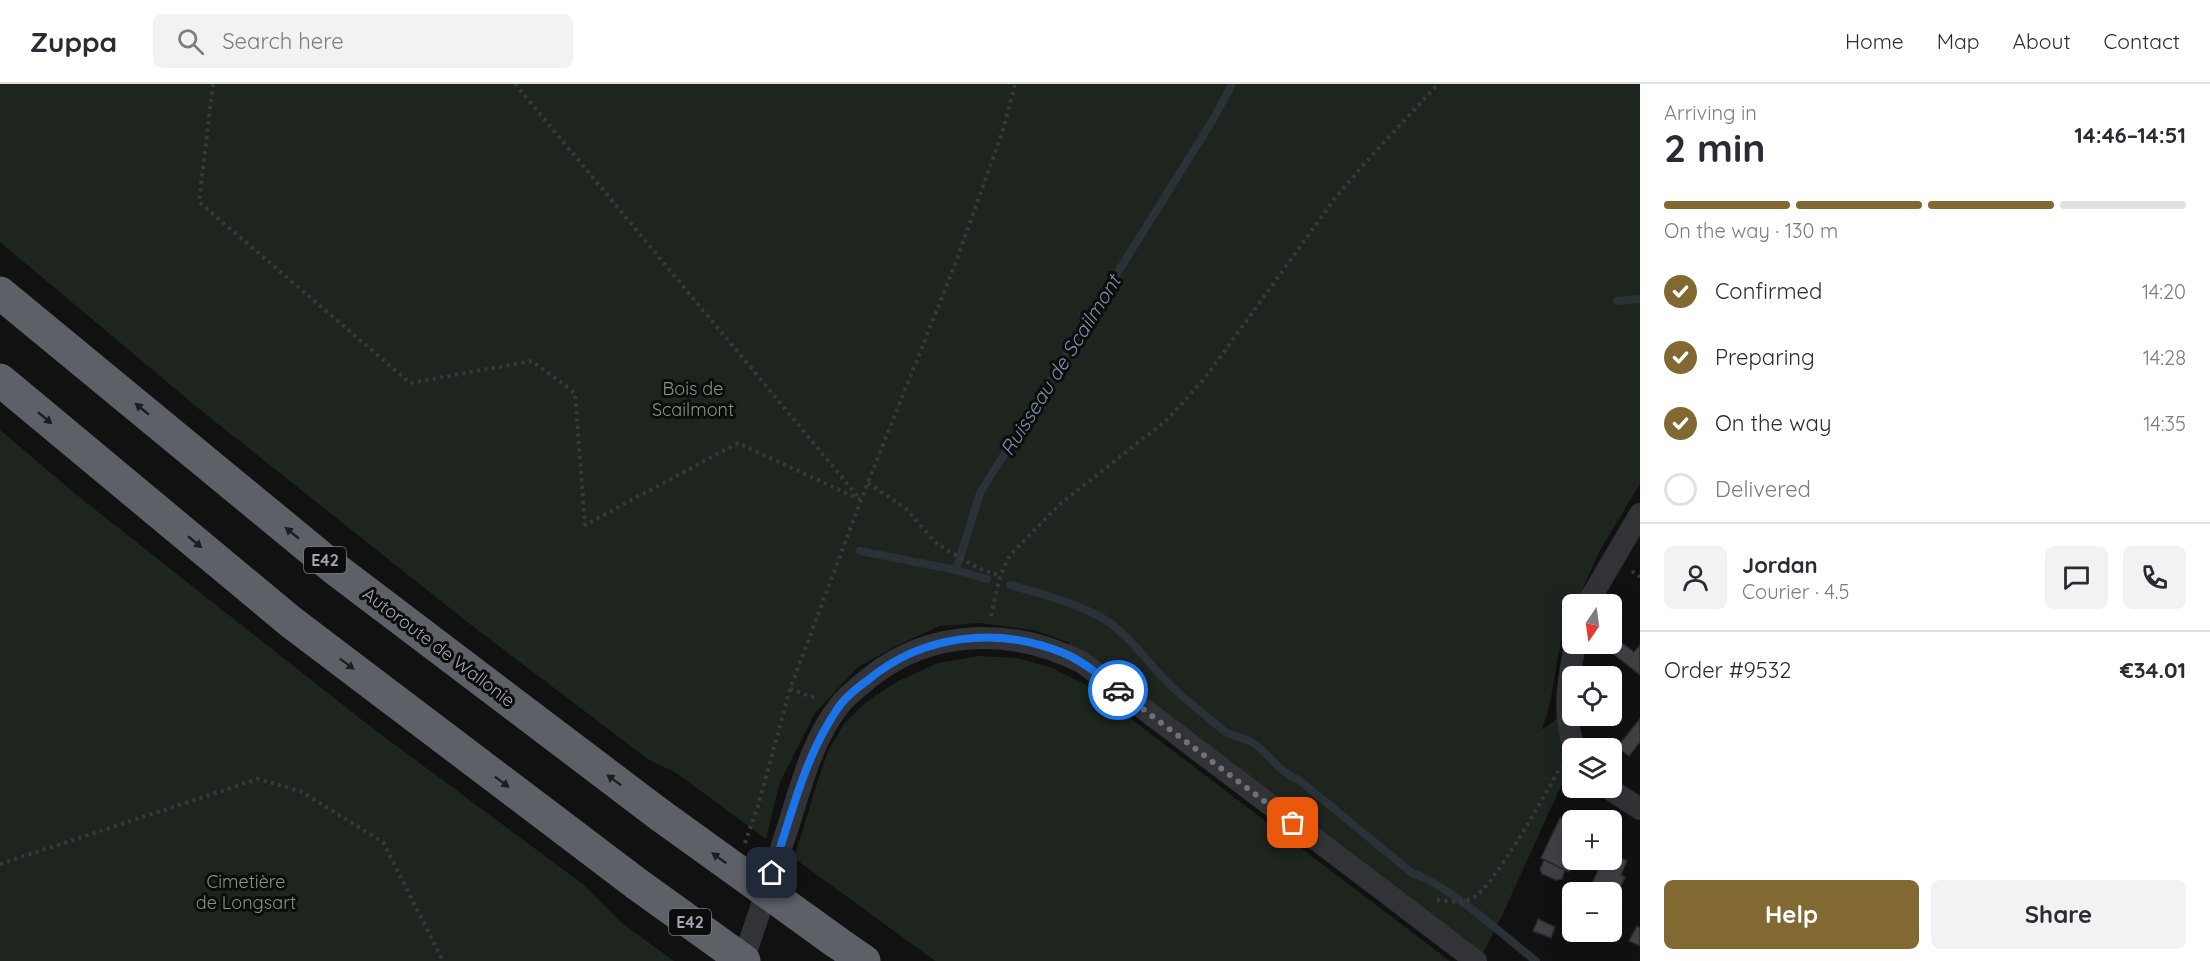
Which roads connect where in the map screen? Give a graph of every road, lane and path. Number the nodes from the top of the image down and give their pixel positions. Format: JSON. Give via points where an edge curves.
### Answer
{"nodes":[{"id":1,"x":213,"y":84,"type":"edge"},
{"id":2,"x":515,"y":84,"type":"edge"},
{"id":3,"x":1015,"y":84,"type":"edge"},
{"id":4,"x":1438,"y":84,"type":"edge"},
{"id":5,"x":0,"y":293,"type":"edge"},
{"id":6,"x":0,"y":380,"type":"edge"},
{"id":7,"x":868,"y":483,"type":"junction"},
{"id":8,"x":861,"y":500,"type":"junction"},
{"id":9,"x":1640,"y":514,"type":"edge"},
{"id":10,"x":1000,"y":576,"type":"junction"},
{"id":11,"x":1593,"y":594,"type":"edge"},
{"id":12,"x":990,"y":638,"type":"junction"},
{"id":13,"x":1573,"y":654,"type":"edge"},
{"id":14,"x":1571,"y":738,"type":"edge"},
{"id":15,"x":1562,"y":767,"type":"edge"},
{"id":16,"x":1622,"y":797,"type":"edge"},
{"id":17,"x":1640,"y":809,"type":"edge"},
{"id":18,"x":742,"y":850,"type":"dead end"},
{"id":19,"x":0,"y":864,"type":"edge"},
{"id":20,"x":1435,"y":900,"type":"dead end"},
{"id":21,"x":443,"y":961,"type":"edge"},
{"id":22,"x":744,"y":961,"type":"edge"},
{"id":23,"x":864,"y":961,"type":"edge"},
{"id":24,"x":1476,"y":961,"type":"edge"}],
"edges":[{"from":1,"to":8,"type":"path","via":[[199,202],[410,383],[532,361],[575,393],[585,525],[738,443]]},
{"from":2,"to":8,"type":"path"},
{"from":3,"to":7,"type":"path","via":[[1002,133],[954,267]]},
{"from":4,"to":10,"type":"path","via":[[1336,197],[1206,378],[1168,419],[1060,504],[1010,555]]},
{"from":23,"to":5,"type":"highway","name":"Autoroute de Wallonie","number":"E42","one_way":true,"bridge":true,"via":[[660,815],[334,568]]},
{"from":6,"to":22,"type":"highway","number":"E42","one_way":true,"bridge":true,"via":[[291,622]]},
{"from":7,"to":8,"type":"path"},
{"from":7,"to":10,"type":"path","via":[[905,508],[937,543],[978,568]]},
{"from":8,"to":18,"type":"path","via":[[790,689]]},
{"from":9,"to":11,"type":"street"},
{"from":10,"to":12,"type":"path"},
{"from":12,"to":22,"type":"street","via":[[938,642],[911,652],[885,666],[839,706],[819,738],[803,777]]},
{"from":12,"to":24,"type":"street","via":[[1016,639],[1083,663]]},
{"from":13,"to":14,"type":"street","via":[[1568,687]]},
{"from":15,"to":20,"type":"path","via":[[1491,881],[1472,898],[1458,902]]},
{"from":16,"to":17,"type":"street"},
{"from":19,"to":21,"type":"path","via":[[258,779],[300,791],[383,842]]}]}
